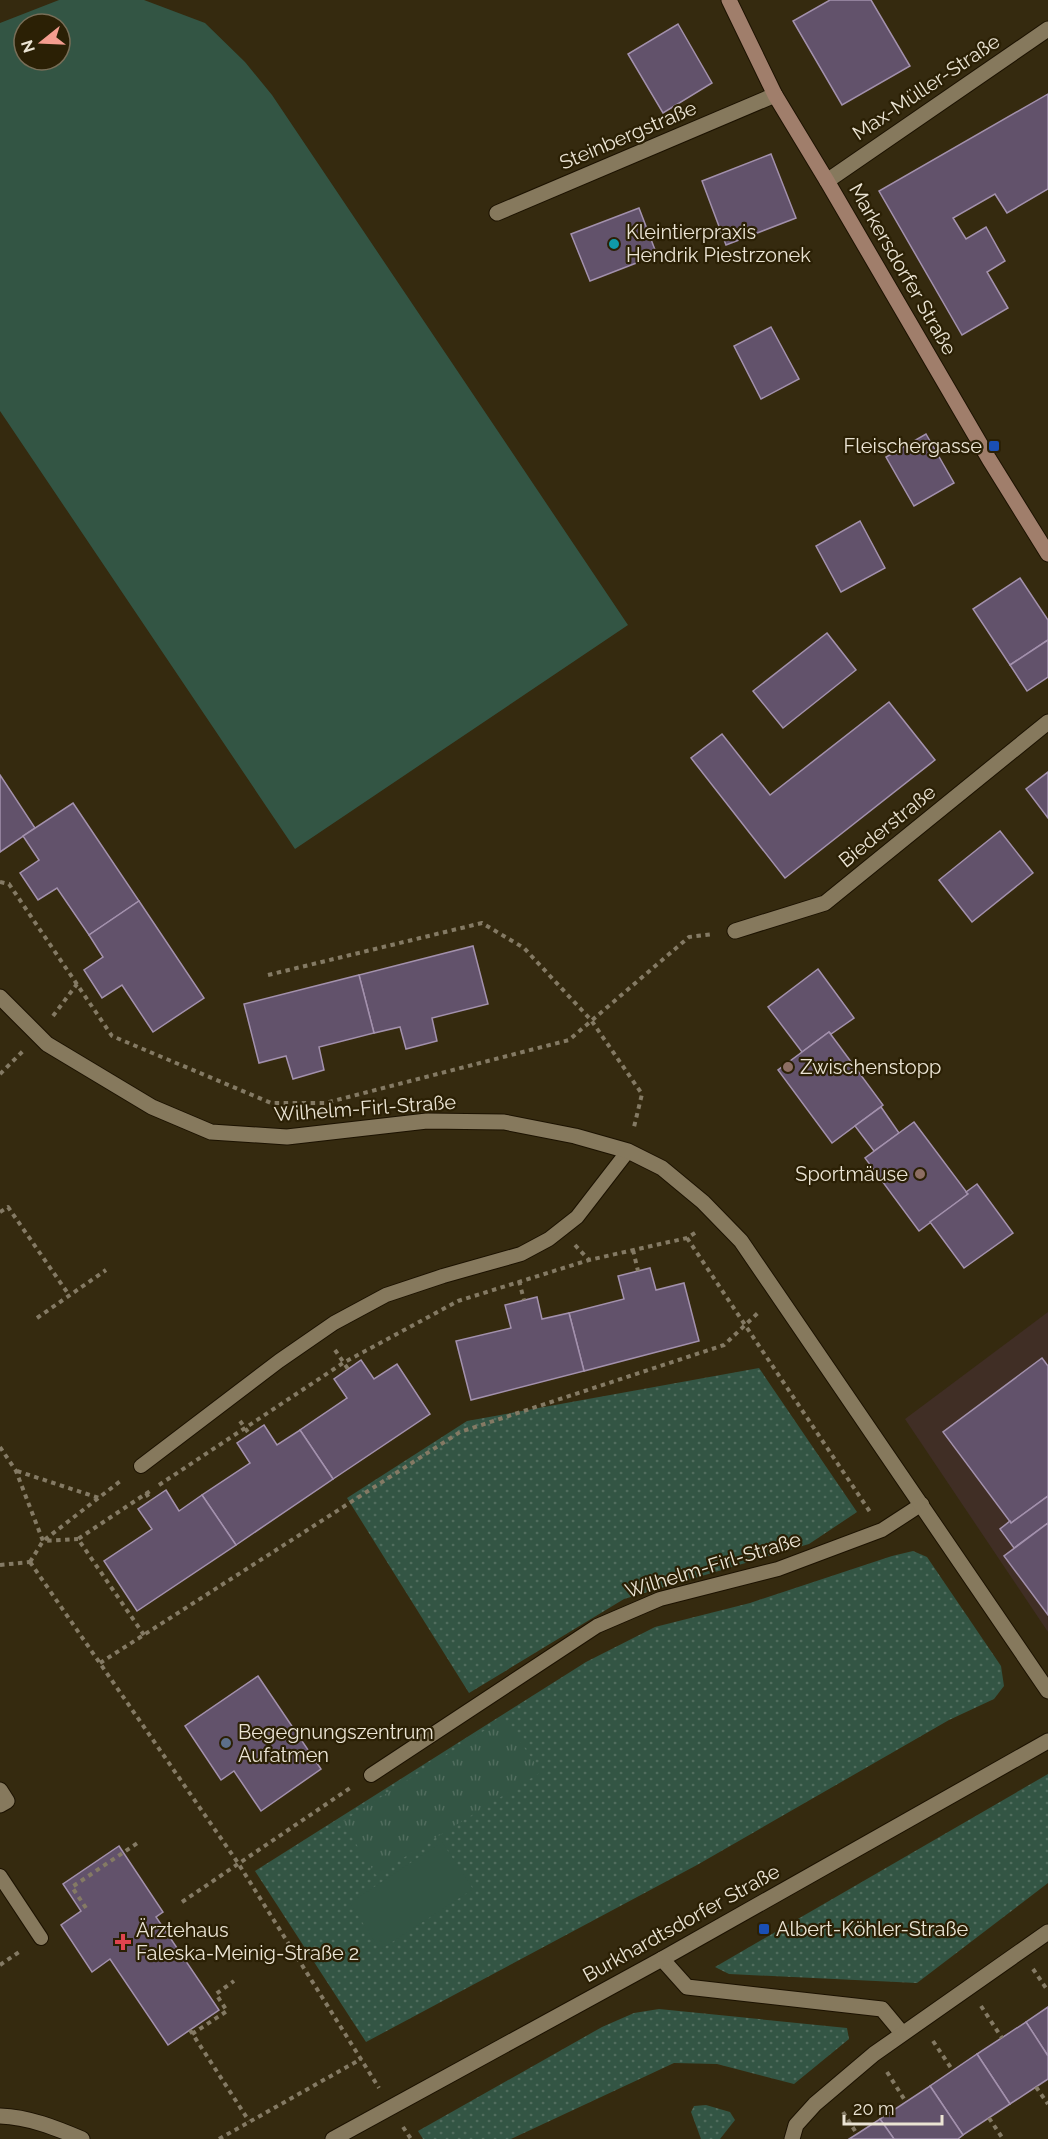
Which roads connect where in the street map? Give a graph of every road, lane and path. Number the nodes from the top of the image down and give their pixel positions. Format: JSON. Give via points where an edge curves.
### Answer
{"nodes":[{"id":1,"x":729,"y":0,"type":"edge"},
{"id":2,"x":1048,"y":29,"type":"edge"},
{"id":3,"x":775,"y":95,"type":"junction"},
{"id":4,"x":827,"y":181,"type":"junction"},
{"id":5,"x":497,"y":213,"type":"dead end"},
{"id":6,"x":1048,"y":554,"type":"edge"},
{"id":7,"x":1048,"y":722,"type":"edge"},
{"id":8,"x":0,"y":882,"type":"edge"},
{"id":9,"x":735,"y":931,"type":"joint"},
{"id":10,"x":268,"y":975,"type":"dead end"},
{"id":11,"x":77,"y":984,"type":"junction"},
{"id":12,"x":0,"y":997,"type":"edge"},
{"id":13,"x":591,"y":1020,"type":"junction"},
{"id":14,"x":38,"y":1035,"type":"junction"},
{"id":15,"x":0,"y":1074,"type":"edge"},
{"id":16,"x":628,"y":1150,"type":"junction"},
{"id":17,"x":0,"y":1212,"type":"edge"},
{"id":18,"x":720,"y":1218,"type":"junction"},
{"id":19,"x":561,"y":1230,"type":"junction"},
{"id":20,"x":687,"y":1238,"type":"junction"},
{"id":21,"x":633,"y":1250,"type":"junction"},
{"id":22,"x":589,"y":1260,"type":"junction"},
{"id":23,"x":106,"y":1270,"type":"dead end"},
{"id":24,"x":638,"y":1271,"type":"dead end"},
{"id":25,"x":69,"y":1295,"type":"junction"},
{"id":26,"x":778,"y":1295,"type":"junction"},
{"id":27,"x":37,"y":1318,"type":"dead end"},
{"id":28,"x":746,"y":1325,"type":"junction"},
{"id":29,"x":0,"y":1448,"type":"edge"},
{"id":30,"x":141,"y":1466,"type":"dead end"},
{"id":31,"x":16,"y":1470,"type":"junction"},
{"id":32,"x":124,"y":1479,"type":"dead end"},
{"id":33,"x":99,"y":1498,"type":"junction"},
{"id":34,"x":922,"y":1504,"type":"junction"},
{"id":35,"x":882,"y":1530,"type":"junction"},
{"id":36,"x":78,"y":1539,"type":"junction"},
{"id":37,"x":43,"y":1541,"type":"junction"},
{"id":38,"x":30,"y":1562,"type":"junction"},
{"id":39,"x":0,"y":1565,"type":"edge"},
{"id":40,"x":144,"y":1635,"type":"junction"},
{"id":41,"x":100,"y":1663,"type":"junction"},
{"id":42,"x":1048,"y":1691,"type":"edge"},
{"id":43,"x":1048,"y":1741,"type":"edge"},
{"id":44,"x":371,"y":1774,"type":"joint"},
{"id":45,"x":0,"y":1790,"type":"edge"},
{"id":46,"x":0,"y":1805,"type":"edge"},
{"id":47,"x":139,"y":1842,"type":"dead end"},
{"id":48,"x":238,"y":1863,"type":"junction"},
{"id":49,"x":0,"y":1876,"type":"edge"},
{"id":50,"x":182,"y":1902,"type":"dead end"},
{"id":51,"x":86,"y":1908,"type":"dead end"},
{"id":52,"x":1048,"y":1932,"type":"edge"},
{"id":53,"x":40,"y":1938,"type":"dead end"},
{"id":54,"x":662,"y":1959,"type":"junction"},
{"id":55,"x":234,"y":1981,"type":"dead end"},
{"id":56,"x":996,"y":2028,"type":"dead end"},
{"id":57,"x":902,"y":2033,"type":"junction"},
{"id":58,"x":1002,"y":2038,"type":"dead end"},
{"id":59,"x":361,"y":2059,"type":"junction"},
{"id":60,"x":1036,"y":2087,"type":"dead end"},
{"id":61,"x":902,"y":2096,"type":"dead end"},
{"id":62,"x":906,"y":2102,"type":"dead end"},
{"id":63,"x":1048,"y":2104,"type":"edge"},
{"id":64,"x":392,"y":2108,"type":"junction"},
{"id":65,"x":0,"y":2116,"type":"edge"},
{"id":66,"x":989,"y":2118,"type":"dead end"},
{"id":67,"x":249,"y":2121,"type":"junction"},
{"id":68,"x":853,"y":2127,"type":"dead end"},
{"id":69,"x":857,"y":2134,"type":"dead end"},
{"id":70,"x":82,"y":2139,"type":"edge"},
{"id":71,"x":219,"y":2139,"type":"edge"},
{"id":72,"x":333,"y":2139,"type":"edge"},
{"id":73,"x":792,"y":2139,"type":"edge"},
{"id":74,"x":1003,"y":2139,"type":"edge"}],
"edges":[{"from":1,"to":3,"type":"street","name":"Markersdorfer Straße"},
{"from":2,"to":4,"type":"street","name":"Max-Müller-Straße"},
{"from":3,"to":4,"type":"street","name":"Markersdorfer Straße"},
{"from":3,"to":5,"type":"street","name":"Steinbergstraße"},
{"from":4,"to":6,"type":"street","name":"Markersdorfer Straße"},
{"from":7,"to":9,"type":"street","name":"Biederstraße","via":[[825,903]]},
{"from":8,"to":11,"type":"path","via":[[9,884]]},
{"from":9,"to":13,"type":"path","via":[[689,937]]},
{"from":10,"to":13,"type":"path","via":[[482,923],[524,948]]},
{"from":11,"to":13,"type":"path","via":[[112,1036],[271,1103],[325,1103],[569,1040]]},
{"from":11,"to":14,"type":"path"},
{"from":12,"to":14,"type":"street","name":"Wilhelm-Firl-Straße"},
{"from":13,"to":16,"type":"path","via":[[642,1094]]},
{"from":14,"to":15,"type":"path"},
{"from":14,"to":16,"type":"street","name":"Wilhelm-Firl-Straße","via":[[152,1107],[211,1132],[286,1137],[427,1121],[504,1122]]},
{"from":16,"to":18,"type":"street","name":"Wilhelm-Firl-Straße","via":[[662,1168]]},
{"from":16,"to":19,"type":"lane","via":[[577,1217]]},
{"from":17,"to":25,"type":"path","via":[[8,1207]]},
{"from":18,"to":20,"type":"path"},
{"from":18,"to":26,"type":"street","name":"Wilhelm-Firl-Straße"},
{"from":19,"to":22,"type":"path"},
{"from":19,"to":30,"type":"lane","via":[[521,1254],[386,1295],[334,1323]]},
{"from":20,"to":21,"type":"path"},
{"from":20,"to":28,"type":"path"},
{"from":21,"to":22,"type":"path"},
{"from":21,"to":24,"type":"path"},
{"from":22,"to":36,"type":"path","via":[[458,1301],[343,1363]]},
{"from":23,"to":25,"type":"path"},
{"from":25,"to":27,"type":"path"},
{"from":26,"to":28,"type":"path"},
{"from":26,"to":34,"type":"street","name":"Wilhelm-Firl-Straße"},
{"from":28,"to":35,"type":"path"},
{"from":28,"to":40,"type":"path","via":[[724,1345],[460,1432]]},
{"from":29,"to":31,"type":"path"},
{"from":31,"to":33,"type":"path"},
{"from":31,"to":37,"type":"path"},
{"from":32,"to":33,"type":"path"},
{"from":33,"to":37,"type":"path"},
{"from":34,"to":35,"type":"lane","name":"Wilhelm-Firl-Straße"},
{"from":34,"to":42,"type":"street","name":"Wilhelm-Firl-Straße"},
{"from":35,"to":44,"type":"lane","name":"Wilhelm-Firl-Straße","via":[[778,1569],[660,1599],[597,1626]]},
{"from":36,"to":37,"type":"path"},
{"from":36,"to":40,"type":"path"},
{"from":37,"to":38,"type":"path"},
{"from":38,"to":39,"type":"path"},
{"from":38,"to":41,"type":"path"},
{"from":40,"to":41,"type":"path"},
{"from":41,"to":48,"type":"path"},
{"from":43,"to":54,"type":"street","name":"Burkhardtsdorfer Straße"},
{"from":44,"to":48,"type":"path"},
{"from":45,"to":46,"type":"street","via":[[7,1801]]},
{"from":47,"to":51,"type":"path","via":[[72,1887]]},
{"from":48,"to":50,"type":"path"},
{"from":48,"to":59,"type":"path"},
{"from":49,"to":53,"type":"lane"},
{"from":52,"to":57,"type":"street"},
{"from":54,"to":57,"type":"street","via":[[687,1988],[882,2009]]},
{"from":54,"to":64,"type":"street","name":"Burkhardtsdorfer Straße"},
{"from":55,"to":67,"type":"path","via":[[216,1994],[227,2011],[191,2032]]},
{"from":56,"to":58,"type":"path"},
{"from":57,"to":73,"type":"street","via":[[815,2103],[796,2125]]},
{"from":59,"to":64,"type":"path"},
{"from":59,"to":67,"type":"path"},
{"from":60,"to":63,"type":"path"},
{"from":61,"to":62,"type":"path"},
{"from":64,"to":72,"type":"street","name":"Burkhardtsdorfer Straße"},
{"from":65,"to":70,"type":"street","via":[[54,2127]]},
{"from":66,"to":74,"type":"path"},
{"from":67,"to":71,"type":"path"},
{"from":68,"to":69,"type":"path"}]}
